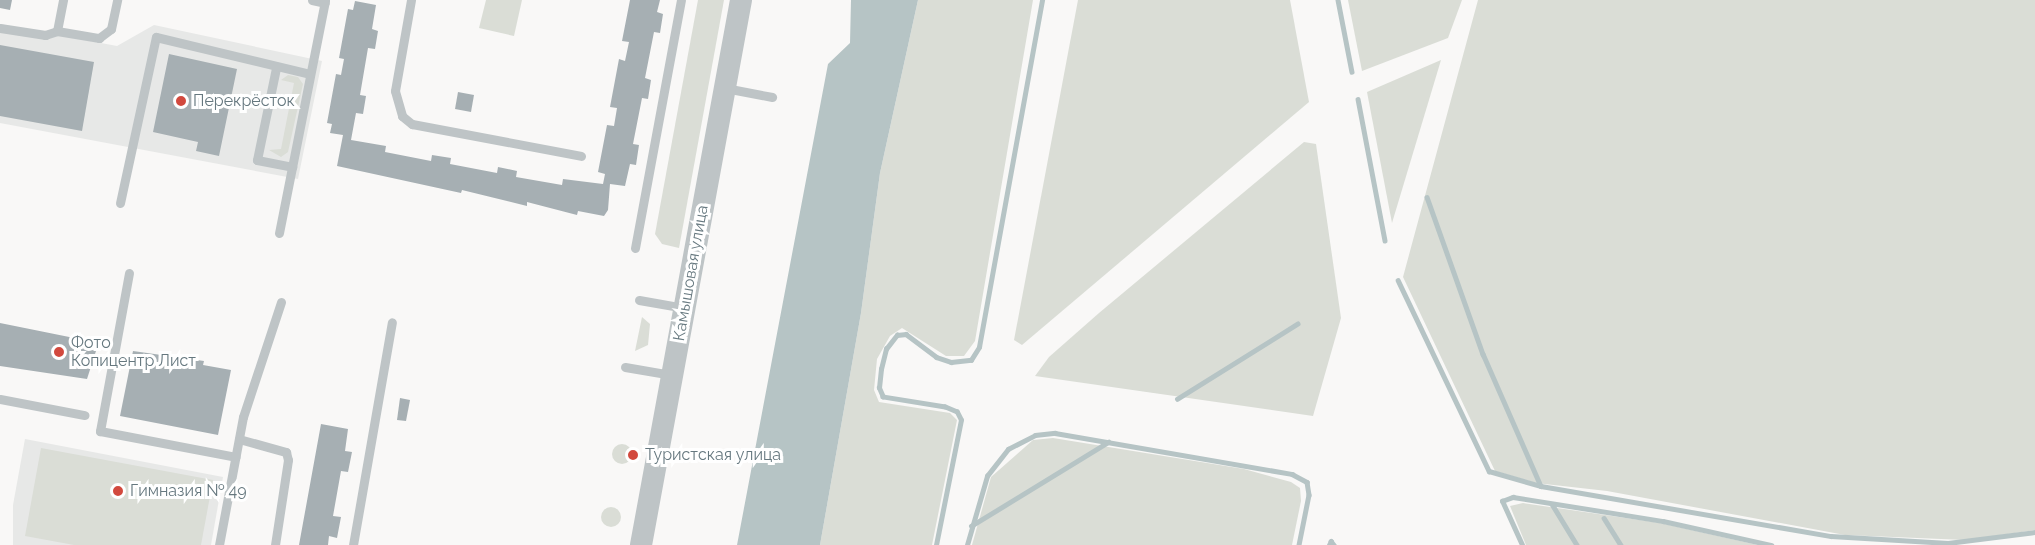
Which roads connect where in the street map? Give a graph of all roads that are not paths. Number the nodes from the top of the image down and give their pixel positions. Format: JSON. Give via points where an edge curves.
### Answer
{"nodes":[{"id":1,"x":63,"y":0,"type":"edge"},
{"id":2,"x":117,"y":0,"type":"edge"},
{"id":3,"x":312,"y":0,"type":"edge"},
{"id":4,"x":411,"y":0,"type":"edge"},
{"id":5,"x":681,"y":0,"type":"edge"},
{"id":6,"x":741,"y":0,"type":"edge"},
{"id":7,"x":325,"y":2,"type":"edge"},
{"id":8,"x":0,"y":28,"type":"edge"},
{"id":9,"x":57,"y":31,"type":"junction"},
{"id":10,"x":276,"y":68,"type":"junction"},
{"id":11,"x":310,"y":74,"type":"junction"},
{"id":12,"x":725,"y":88,"type":"junction"},
{"id":13,"x":772,"y":97,"type":"dead end"},
{"id":14,"x":580,"y":156,"type":"dead end"},
{"id":15,"x":292,"y":167,"type":"junction"},
{"id":16,"x":120,"y":203,"type":"dead end"},
{"id":17,"x":279,"y":233,"type":"dead end"},
{"id":18,"x":635,"y":248,"type":"dead end"},
{"id":19,"x":129,"y":273,"type":"dead end"},
{"id":20,"x":639,"y":300,"type":"dead end"},
{"id":21,"x":281,"y":302,"type":"dead end"},
{"id":22,"x":685,"y":308,"type":"junction"},
{"id":23,"x":392,"y":322,"type":"dead end"},
{"id":24,"x":625,"y":367,"type":"dead end"},
{"id":25,"x":672,"y":375,"type":"junction"},
{"id":26,"x":0,"y":399,"type":"edge"},
{"id":27,"x":84,"y":415,"type":"dead end"},
{"id":28,"x":239,"y":439,"type":"junction"},
{"id":29,"x":236,"y":457,"type":"junction"},
{"id":30,"x":219,"y":545,"type":"edge"},
{"id":31,"x":275,"y":545,"type":"edge"},
{"id":32,"x":353,"y":545,"type":"edge"},
{"id":33,"x":641,"y":545,"type":"edge"}],
"edges":[{"from":1,"to":9,"type":"lane"},
{"from":2,"to":9,"type":"lane","via":[[111,29],[99,38]]},
{"from":3,"to":7,"type":"lane"},
{"from":4,"to":14,"type":"lane","via":[[395,91],[402,116],[412,124]]},
{"from":5,"to":18,"type":"lane"},
{"from":6,"to":12,"type":"street","name":"Камышовая улица"},
{"from":7,"to":11,"type":"lane"},
{"from":8,"to":9,"type":"lane","via":[[45,35]]},
{"from":10,"to":11,"type":"lane"},
{"from":10,"to":15,"type":"lane","via":[[257,160]]},
{"from":10,"to":16,"type":"lane","via":[[156,37]]},
{"from":11,"to":15,"type":"lane"},
{"from":12,"to":13,"type":"lane"},
{"from":12,"to":22,"type":"street","name":"Камышовая улица"},
{"from":15,"to":17,"type":"lane"},
{"from":19,"to":29,"type":"lane","via":[[100,431]]},
{"from":20,"to":22,"type":"lane"},
{"from":21,"to":28,"type":"lane"},
{"from":22,"to":25,"type":"street","name":"Камышовая улица"},
{"from":23,"to":32,"type":"lane"},
{"from":24,"to":25,"type":"lane"},
{"from":25,"to":33,"type":"street","name":"Камышовая улица"},
{"from":26,"to":27,"type":"lane"},
{"from":28,"to":29,"type":"lane"},
{"from":28,"to":31,"type":"lane","via":[[286,452]]},
{"from":29,"to":30,"type":"lane"}]}
